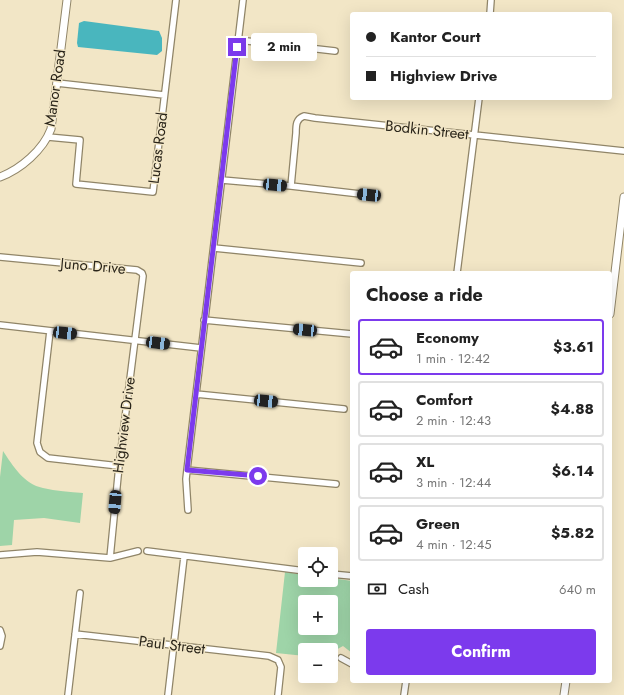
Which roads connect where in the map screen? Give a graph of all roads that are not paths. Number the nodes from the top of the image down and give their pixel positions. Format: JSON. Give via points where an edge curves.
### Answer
{"nodes":[{"id":1,"x":67,"y":0,"type":"edge"},
{"id":2,"x":176,"y":0,"type":"edge"},
{"id":3,"x":243,"y":0,"type":"edge"},
{"id":4,"x":491,"y":0,"type":"edge"},
{"id":5,"x":490,"y":12,"type":"edge"},
{"id":6,"x":238,"y":40,"type":"junction"},
{"id":7,"x":335,"y":51,"type":"dead end"},
{"id":8,"x":57,"y":83,"type":"junction"},
{"id":9,"x":164,"y":95,"type":"junction"},
{"id":10,"x":479,"y":100,"type":"edge"},
{"id":11,"x":474,"y":136,"type":"junction"},
{"id":12,"x":48,"y":137,"type":"junction"},
{"id":13,"x":624,"y":151,"type":"edge"},
{"id":14,"x":0,"y":177,"type":"edge"},
{"id":15,"x":222,"y":180,"type":"junction"},
{"id":16,"x":291,"y":186,"type":"junction"},
{"id":17,"x":369,"y":195,"type":"dead end"},
{"id":18,"x":624,"y":197,"type":"edge"},
{"id":19,"x":214,"y":248,"type":"junction"},
{"id":20,"x":0,"y":257,"type":"edge"},
{"id":21,"x":361,"y":263,"type":"dead end"},
{"id":22,"x":457,"y":271,"type":"edge"},
{"id":23,"x":612,"y":297,"type":"edge"},
{"id":24,"x":204,"y":320,"type":"junction"},
{"id":25,"x":0,"y":325,"type":"edge"},
{"id":26,"x":50,"y":331,"type":"junction"},
{"id":27,"x":350,"y":334,"type":"edge"},
{"id":28,"x":134,"y":340,"type":"junction"},
{"id":29,"x":201,"y":348,"type":"junction"},
{"id":30,"x":196,"y":394,"type":"junction"},
{"id":31,"x":344,"y":409,"type":"dead end"},
{"id":32,"x":119,"y":466,"type":"junction"},
{"id":33,"x":187,"y":470,"type":"junction"},
{"id":34,"x":336,"y":484,"type":"dead end"},
{"id":35,"x":188,"y":510,"type":"dead end"},
{"id":36,"x":138,"y":551,"type":"dead end"},
{"id":37,"x":147,"y":551,"type":"dead end"},
{"id":38,"x":0,"y":555,"type":"edge"},
{"id":39,"x":184,"y":557,"type":"junction"},
{"id":40,"x":110,"y":558,"type":"junction"},
{"id":41,"x":298,"y":570,"type":"edge"},
{"id":42,"x":338,"y":575,"type":"edge"},
{"id":43,"x":350,"y":576,"type":"edge"},
{"id":44,"x":80,"y":593,"type":"dead end"},
{"id":45,"x":0,"y":630,"type":"edge"},
{"id":46,"x":75,"y":634,"type":"junction"},
{"id":47,"x":174,"y":645,"type":"junction"},
{"id":48,"x":0,"y":646,"type":"edge"},
{"id":49,"x":341,"y":658,"type":"dead end"},
{"id":50,"x":350,"y":663,"type":"edge"},
{"id":51,"x":406,"y":683,"type":"edge"},
{"id":52,"x":566,"y":683,"type":"edge"},
{"id":53,"x":68,"y":695,"type":"edge"},
{"id":54,"x":168,"y":695,"type":"edge"},
{"id":55,"x":278,"y":695,"type":"edge"},
{"id":56,"x":404,"y":695,"type":"edge"},
{"id":57,"x":564,"y":695,"type":"edge"}],
"edges":[{"from":1,"to":8,"type":"street","name":"Manor Road"},
{"from":2,"to":9,"type":"street","name":"Lucas Road"},
{"from":3,"to":6,"type":"street"},
{"from":4,"to":5,"type":"street"},
{"from":6,"to":7,"type":"street"},
{"from":6,"to":15,"type":"street"},
{"from":8,"to":9,"type":"street"},
{"from":8,"to":12,"type":"street","name":"Manor Road"},
{"from":9,"to":12,"type":"street","name":"Lucas Road","via":[[153,192],[76,184],[80,140]]},
{"from":10,"to":11,"type":"street"},
{"from":11,"to":13,"type":"street","name":"Bodkin Street"},
{"from":11,"to":16,"type":"street","name":"Bodkin Street","via":[[304,116],[296,125]]},
{"from":11,"to":22,"type":"street"},
{"from":12,"to":14,"type":"street","name":"Manor Road","via":[[20,167]]},
{"from":15,"to":16,"type":"street"},
{"from":15,"to":19,"type":"street"},
{"from":16,"to":17,"type":"street"},
{"from":18,"to":23,"type":"street"},
{"from":19,"to":21,"type":"street"},
{"from":19,"to":24,"type":"street"},
{"from":20,"to":28,"type":"street","name":"Juno Drive","via":[[139,271],[143,276]]},
{"from":24,"to":27,"type":"street"},
{"from":24,"to":29,"type":"street"},
{"from":25,"to":26,"type":"street"},
{"from":26,"to":28,"type":"street"},
{"from":26,"to":32,"type":"street","via":[[37,443],[40,452],[48,458]]},
{"from":28,"to":29,"type":"street"},
{"from":28,"to":32,"type":"street","name":"Highview Drive"},
{"from":29,"to":30,"type":"street"},
{"from":30,"to":31,"type":"street"},
{"from":30,"to":33,"type":"street"},
{"from":32,"to":40,"type":"street","name":"Highview Drive"},
{"from":33,"to":34,"type":"street"},
{"from":33,"to":35,"type":"street"},
{"from":36,"to":40,"type":"street"},
{"from":37,"to":39,"type":"street"},
{"from":38,"to":40,"type":"street","via":[[37,552]]},
{"from":39,"to":41,"type":"street"},
{"from":39,"to":47,"type":"street"},
{"from":42,"to":43,"type":"street"},
{"from":44,"to":46,"type":"street"},
{"from":45,"to":48,"type":"street"},
{"from":46,"to":47,"type":"street","name":"Paul Street"},
{"from":46,"to":53,"type":"street"},
{"from":47,"to":54,"type":"street"},
{"from":47,"to":55,"type":"street","name":"Paul Street","via":[[269,656],[278,660],[281,667]]},
{"from":49,"to":50,"type":"street"},
{"from":51,"to":56,"type":"street"},
{"from":52,"to":57,"type":"street"}]}
